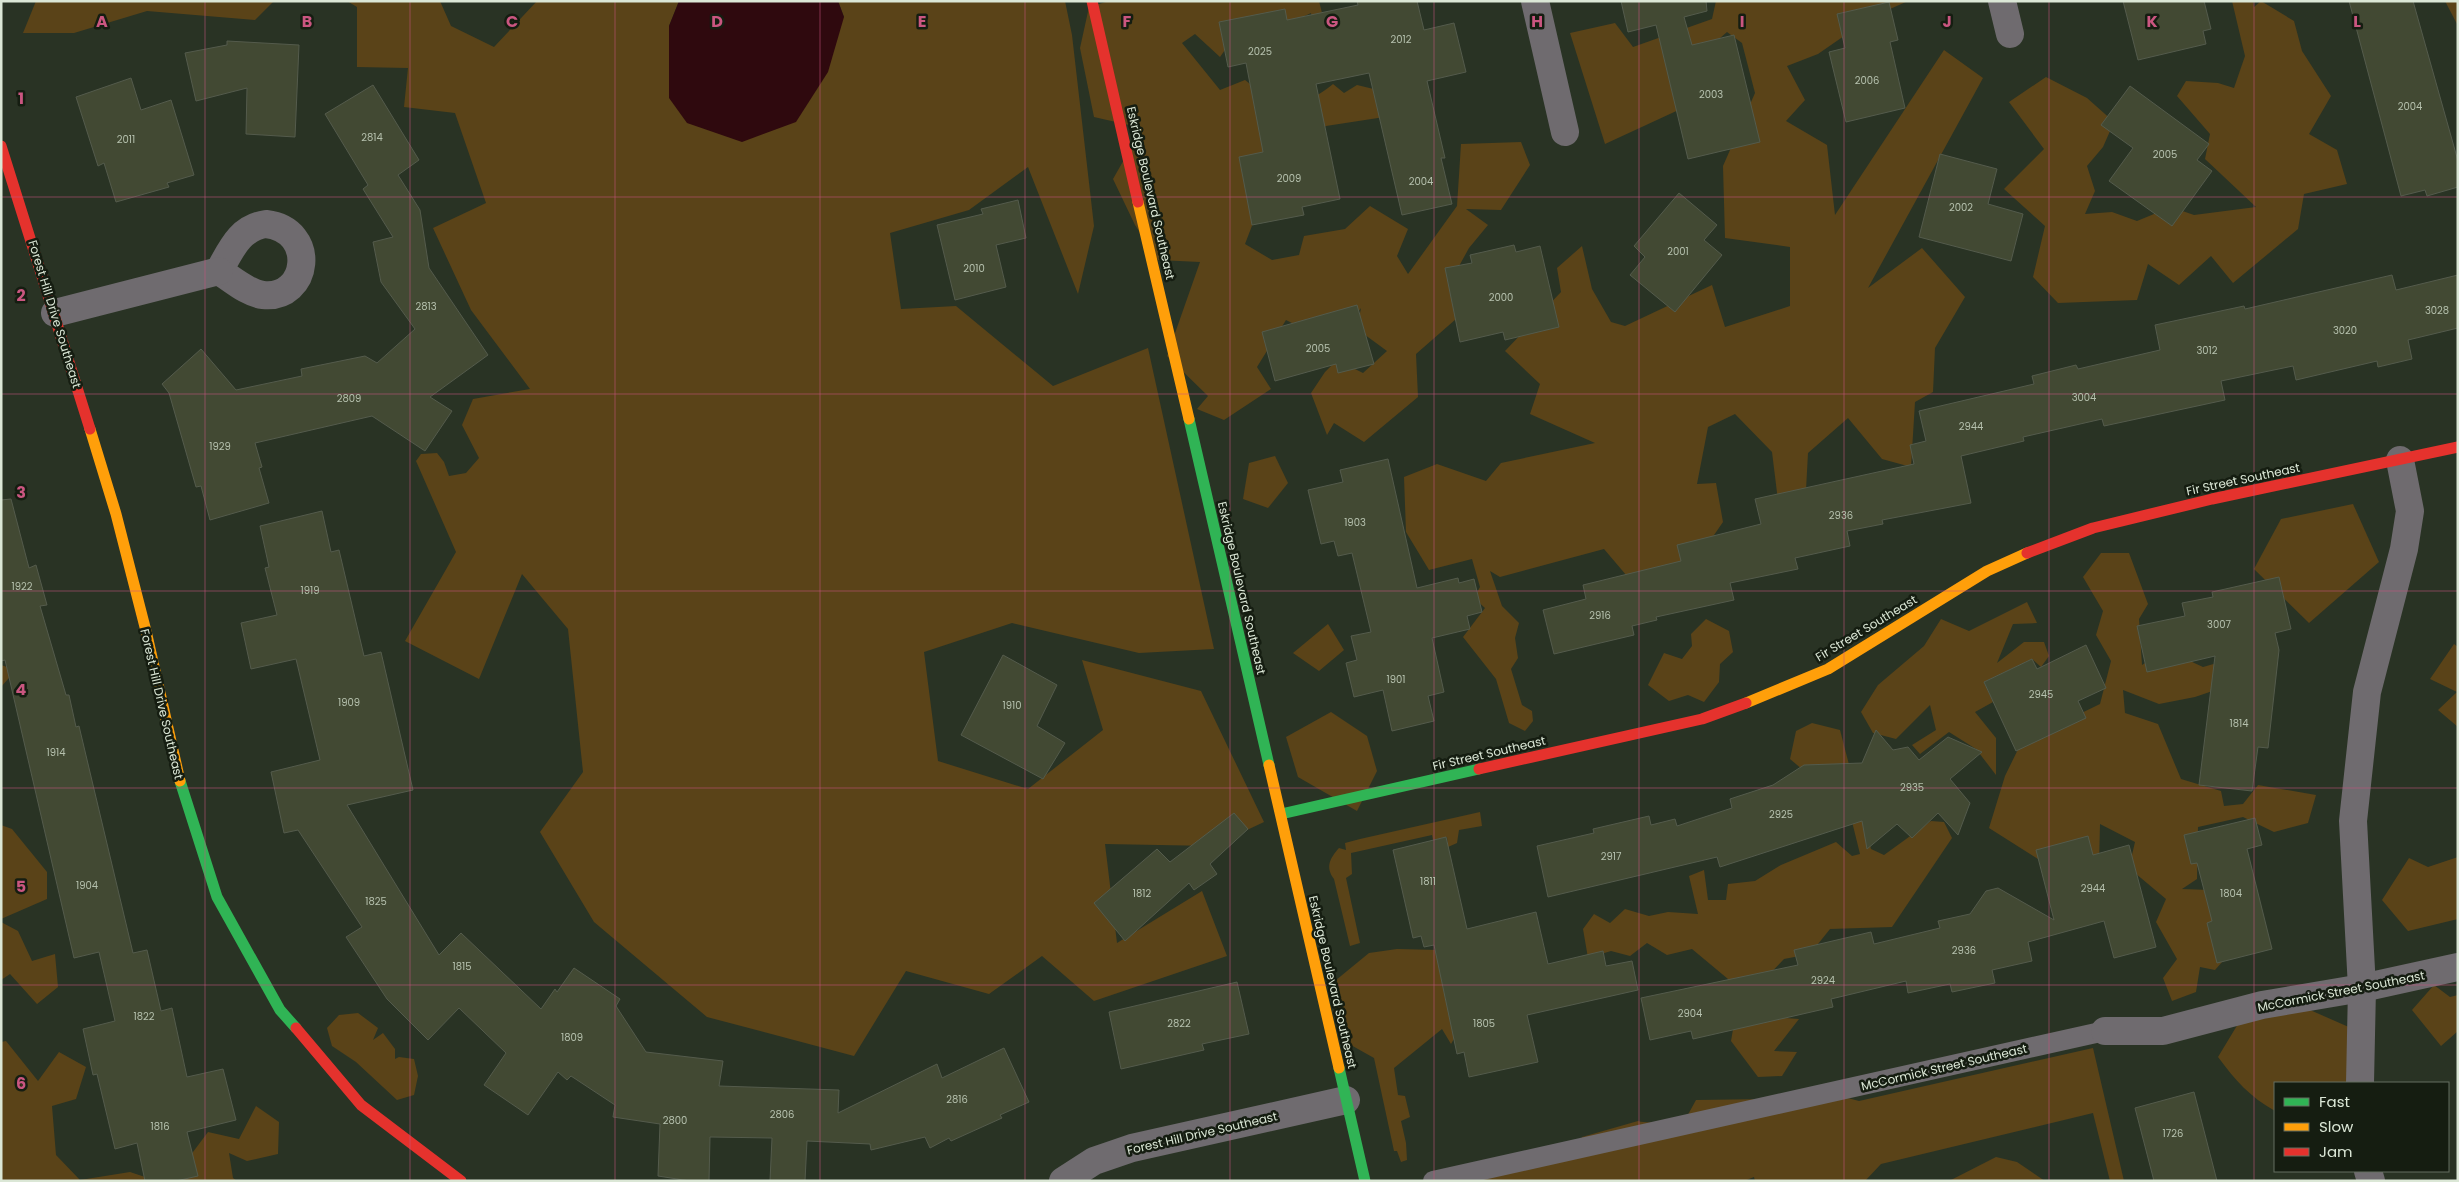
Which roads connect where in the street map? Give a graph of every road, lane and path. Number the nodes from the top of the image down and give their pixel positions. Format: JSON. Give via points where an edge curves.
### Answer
{"nodes":[{"id":1,"x":1092,"y":1,"type":"edge"},
{"id":2,"x":1535,"y":1,"type":"edge"},
{"id":3,"x":2002,"y":1,"type":"edge"},
{"id":4,"x":2010,"y":34,"type":"dead end"},
{"id":5,"x":1565,"y":132,"type":"dead end"},
{"id":6,"x":1,"y":146,"type":"edge"},
{"id":7,"x":219,"y":271,"type":"dead end"},
{"id":8,"x":55,"y":314,"type":"junction"},
{"id":9,"x":2458,"y":447,"type":"edge"},
{"id":10,"x":2400,"y":460,"type":"junction"},
{"id":11,"x":1281,"y":814,"type":"junction"},
{"id":12,"x":2458,"y":968,"type":"edge"},
{"id":13,"x":2362,"y":988,"type":"junction"},
{"id":14,"x":2105,"y":1031,"type":"joint"},
{"id":15,"x":2360,"y":1082,"type":"edge"},
{"id":16,"x":1346,"y":1100,"type":"junction"},
{"id":17,"x":461,"y":1181,"type":"edge"},
{"id":18,"x":1063,"y":1181,"type":"edge"},
{"id":19,"x":1365,"y":1181,"type":"edge"},
{"id":20,"x":1433,"y":1181,"type":"edge"}],
"edges":[{"from":1,"to":11,"type":"street","name":"Eskridge Boulevard Southeast"},
{"from":2,"to":5,"type":"street"},
{"from":3,"to":4,"type":"street"},
{"from":6,"to":8,"type":"street","name":"Forest Hill Drive Southeast"},
{"from":7,"to":8,"type":"street"},
{"from":8,"to":17,"type":"street","name":"Forest Hill Drive Southeast","via":[[119,526],[176,770],[217,896],[280,1010],[354,1098]]},
{"from":9,"to":10,"type":"street","name":"Fir Street Southeast"},
{"from":10,"to":11,"type":"street","name":"Fir Street Southeast","via":[[2212,499],[2093,528],[2054,541],[1987,571],[1828,669],[1702,719]]},
{"from":10,"to":13,"type":"street","via":[[2410,511],[2404,549],[2367,692],[2353,821]]},
{"from":11,"to":16,"type":"street","name":"Eskridge Boulevard Southeast"},
{"from":12,"to":13,"type":"street","name":"McCormick Street Southeast"},
{"from":13,"to":14,"type":"street","name":"McCormick Street Southeast","via":[[2262,1005],[2163,1031]]},
{"from":13,"to":15,"type":"street"},
{"from":14,"to":20,"type":"lane","name":"McCormick Street Southeast"},
{"from":16,"to":18,"type":"street","name":"Forest Hill Drive Southeast","via":[[1132,1148],[1094,1161]]},
{"from":16,"to":19,"type":"street","name":"Eskridge Boulevard Southeast"}]}
